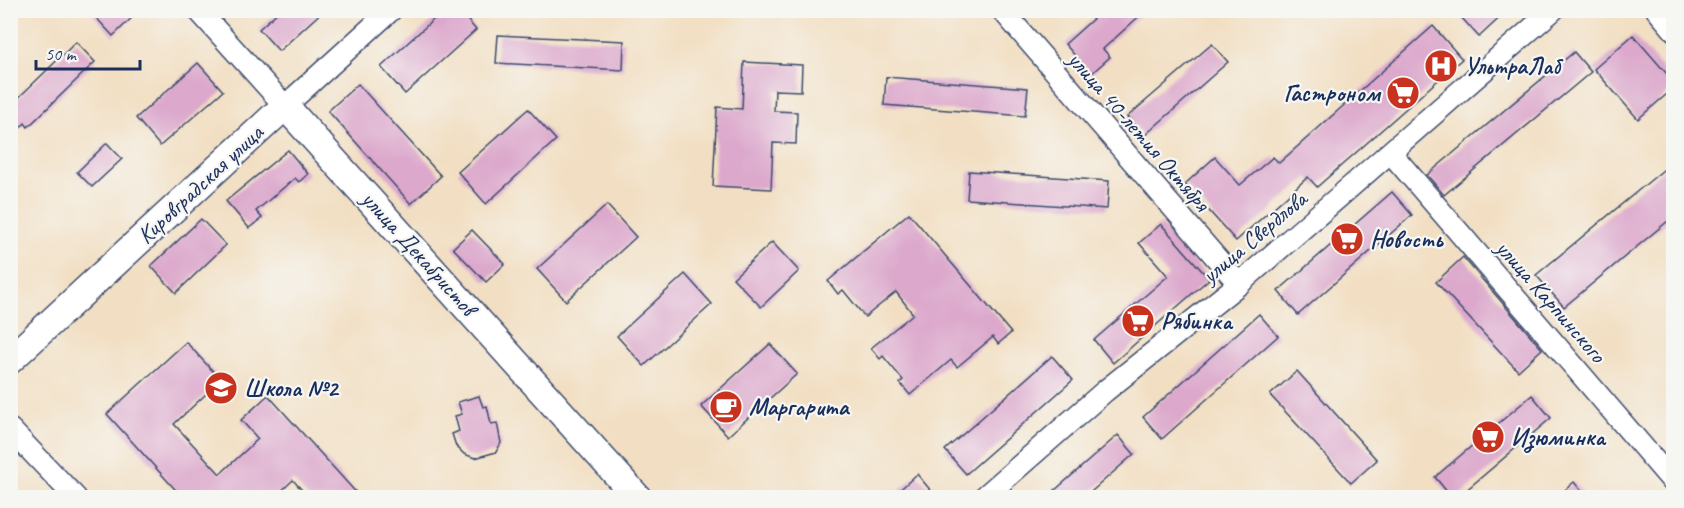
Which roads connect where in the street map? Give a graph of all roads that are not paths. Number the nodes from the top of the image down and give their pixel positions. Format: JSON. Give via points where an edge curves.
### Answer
{"nodes":[{"id":1,"x":198,"y":10,"type":"edge"},
{"id":2,"x":390,"y":10,"type":"edge"},
{"id":3,"x":1002,"y":10,"type":"edge"},
{"id":4,"x":1553,"y":10,"type":"edge"},
{"id":5,"x":1657,"y":10,"type":"edge"},
{"id":6,"x":1674,"y":30,"type":"edge"},
{"id":7,"x":285,"y":106,"type":"junction"},
{"id":8,"x":1391,"y":153,"type":"junction"},
{"id":9,"x":1239,"y":284,"type":"junction"},
{"id":10,"x":10,"y":360,"type":"edge"},
{"id":11,"x":10,"y":429,"type":"edge"},
{"id":12,"x":1674,"y":483,"type":"edge"},
{"id":13,"x":76,"y":498,"type":"edge"},
{"id":14,"x":638,"y":498,"type":"edge"},
{"id":15,"x":983,"y":498,"type":"edge"}],
"edges":[{"from":1,"to":7,"type":"street","name":"улица Декабристов"},
{"from":2,"to":7,"type":"street","name":"Кировградская улица"},
{"from":3,"to":9,"type":"street","name":"улица 40-летия Октября"},
{"from":4,"to":8,"type":"street","name":"улица Свердлова"},
{"from":5,"to":6,"type":"street"},
{"from":7,"to":10,"type":"main road","name":"Кировградская улица"},
{"from":7,"to":14,"type":"main road","name":"улица Декабристов"},
{"from":8,"to":9,"type":"street","name":"улица Свердлова"},
{"from":8,"to":12,"type":"street","name":"улица Карпинского"},
{"from":9,"to":15,"type":"street","name":"улица Свердлова","via":[[1105,391]]},
{"from":11,"to":13,"type":"street"}]}
